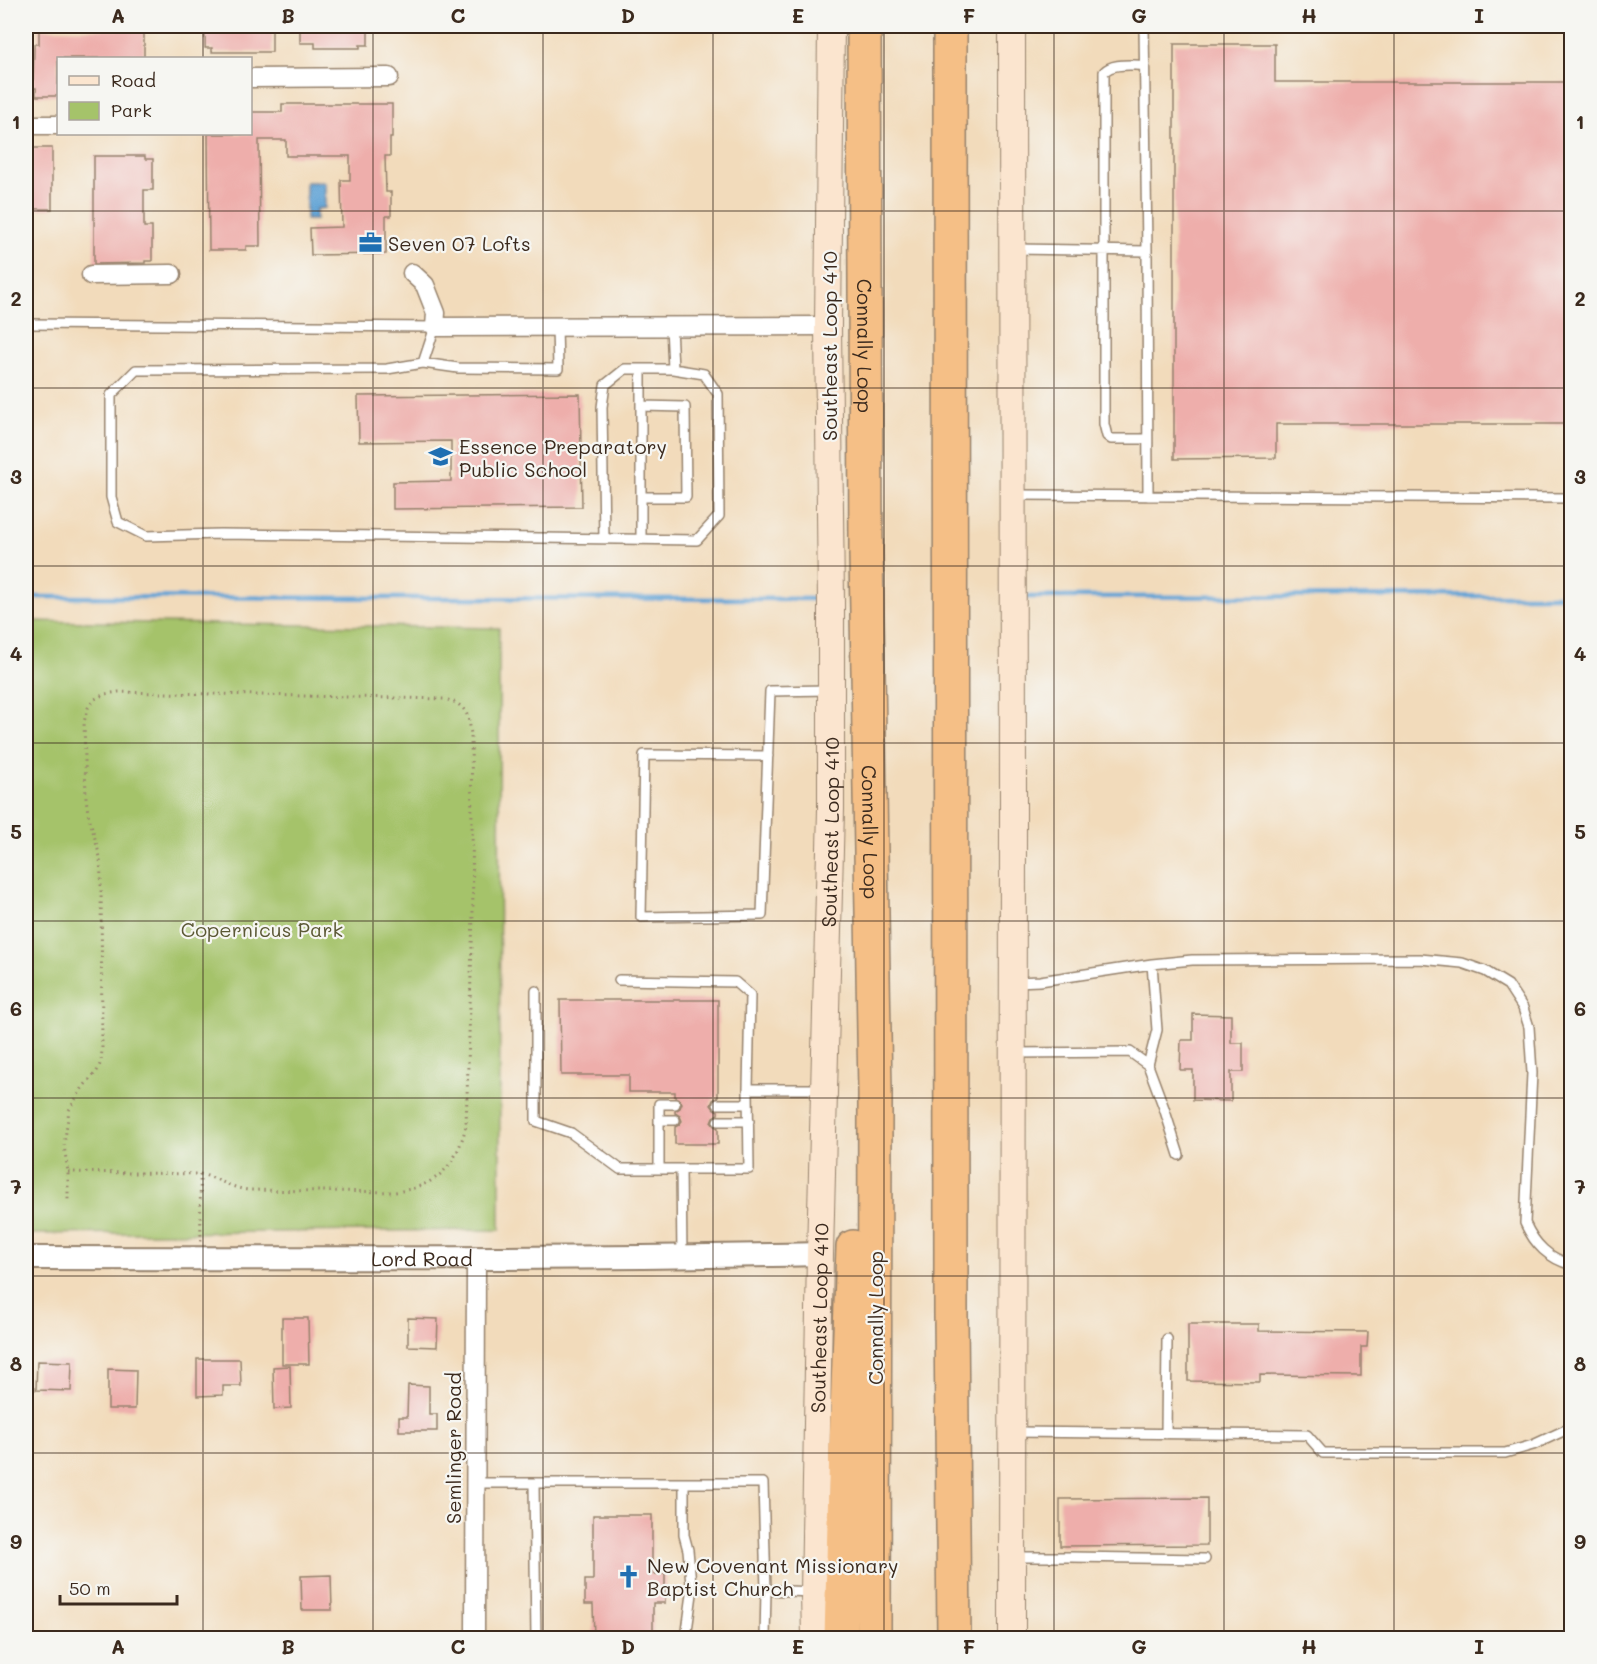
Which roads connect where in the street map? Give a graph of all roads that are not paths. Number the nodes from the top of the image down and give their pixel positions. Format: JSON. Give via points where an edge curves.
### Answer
{"nodes":[{"id":1,"x":831,"y":26,"type":"edge"},
{"id":2,"x":864,"y":26,"type":"edge"},
{"id":3,"x":950,"y":26,"type":"edge"},
{"id":4,"x":1012,"y":26,"type":"edge"},
{"id":5,"x":1144,"y":26,"type":"edge"},
{"id":6,"x":1145,"y":65,"type":"junction"},
{"id":7,"x":389,"y":77,"type":"dead end"},
{"id":8,"x":252,"y":78,"type":"edge"},
{"id":9,"x":26,"y":125,"type":"edge"},
{"id":10,"x":57,"y":125,"type":"edge"},
{"id":11,"x":1012,"y":249,"type":"junction"},
{"id":12,"x":1104,"y":251,"type":"junction"},
{"id":13,"x":1147,"y":251,"type":"junction"},
{"id":14,"x":412,"y":273,"type":"dead end"},
{"id":15,"x":172,"y":274,"type":"dead end"},
{"id":16,"x":91,"y":275,"type":"dead end"},
{"id":17,"x":26,"y":324,"type":"edge"},
{"id":18,"x":557,"y":326,"type":"junction"},
{"id":19,"x":671,"y":326,"type":"junction"},
{"id":20,"x":828,"y":326,"type":"junction"},
{"id":21,"x":435,"y":327,"type":"junction"},
{"id":22,"x":423,"y":363,"type":"junction"},
{"id":23,"x":641,"y":369,"type":"junction"},
{"id":24,"x":672,"y":369,"type":"junction"},
{"id":25,"x":641,"y":406,"type":"junction"},
{"id":26,"x":1147,"y":439,"type":"junction"},
{"id":27,"x":1013,"y":495,"type":"junction"},
{"id":28,"x":1148,"y":496,"type":"junction"},
{"id":29,"x":641,"y":497,"type":"junction"},
{"id":30,"x":1572,"y":498,"type":"edge"},
{"id":31,"x":604,"y":539,"type":"junction"},
{"id":32,"x":641,"y":539,"type":"junction"},
{"id":33,"x":831,"y":690,"type":"junction"},
{"id":34,"x":768,"y":756,"type":"junction"},
{"id":35,"x":1152,"y":964,"type":"junction"},
{"id":36,"x":619,"y":980,"type":"dead end"},
{"id":37,"x":1013,"y":982,"type":"junction"},
{"id":38,"x":536,"y":991,"type":"dead end"},
{"id":39,"x":1013,"y":1054,"type":"junction"},
{"id":40,"x":1148,"y":1065,"type":"junction"},
{"id":41,"x":748,"y":1089,"type":"junction"},
{"id":42,"x":825,"y":1089,"type":"junction"},
{"id":43,"x":875,"y":1094,"type":"junction"},
{"id":44,"x":675,"y":1104,"type":"dead end"},
{"id":45,"x":718,"y":1104,"type":"dead end"},
{"id":46,"x":748,"y":1104,"type":"junction"},
{"id":47,"x":659,"y":1120,"type":"junction"},
{"id":48,"x":675,"y":1120,"type":"dead end"},
{"id":49,"x":718,"y":1121,"type":"dead end"},
{"id":50,"x":748,"y":1121,"type":"junction"},
{"id":51,"x":1179,"y":1155,"type":"dead end"},
{"id":52,"x":659,"y":1169,"type":"junction"},
{"id":53,"x":681,"y":1169,"type":"junction"},
{"id":54,"x":820,"y":1254,"type":"junction"},
{"id":55,"x":682,"y":1257,"type":"junction"},
{"id":56,"x":26,"y":1258,"type":"edge"},
{"id":57,"x":476,"y":1258,"type":"junction"},
{"id":58,"x":1572,"y":1265,"type":"edge"},
{"id":59,"x":1167,"y":1340,"type":"dead end"},
{"id":60,"x":1572,"y":1427,"type":"edge"},
{"id":61,"x":1012,"y":1432,"type":"junction"},
{"id":62,"x":1166,"y":1434,"type":"junction"},
{"id":63,"x":475,"y":1483,"type":"junction"},
{"id":64,"x":534,"y":1483,"type":"junction"},
{"id":65,"x":684,"y":1483,"type":"junction"},
{"id":66,"x":1012,"y":1557,"type":"junction"},
{"id":67,"x":1205,"y":1559,"type":"dead end"},
{"id":68,"x":766,"y":1590,"type":"junction"},
{"id":69,"x":814,"y":1593,"type":"junction"},
{"id":70,"x":475,"y":1638,"type":"edge"},
{"id":71,"x":536,"y":1638,"type":"edge"},
{"id":72,"x":686,"y":1638,"type":"edge"},
{"id":73,"x":765,"y":1638,"type":"edge"},
{"id":74,"x":815,"y":1638,"type":"edge"},
{"id":75,"x":841,"y":1638,"type":"edge"},
{"id":76,"x":874,"y":1638,"type":"edge"},
{"id":77,"x":954,"y":1638,"type":"edge"},
{"id":78,"x":1012,"y":1638,"type":"edge"}],
"edges":[{"from":1,"to":20,"type":"main road","name":"Southeast Loop 410"},
{"from":2,"to":43,"type":"highway","name":"Connally Loop","via":[[866,517]]},
{"from":3,"to":77,"type":"highway"},
{"from":4,"to":11,"type":"main road"},
{"from":5,"to":6,"type":"lane"},
{"from":6,"to":12,"type":"lane","via":[[1115,66],[1104,72]]},
{"from":6,"to":13,"type":"lane"},
{"from":7,"to":8,"type":"street"},
{"from":9,"to":10,"type":"street"},
{"from":11,"to":12,"type":"lane"},
{"from":11,"to":27,"type":"main road"},
{"from":12,"to":13,"type":"lane"},
{"from":12,"to":26,"type":"lane","via":[[1105,431],[1111,439]]},
{"from":13,"to":26,"type":"lane"},
{"from":14,"to":21,"type":"street","via":[[425,285],[436,313]]},
{"from":15,"to":16,"type":"street"},
{"from":17,"to":21,"type":"lane"},
{"from":18,"to":19,"type":"street"},
{"from":18,"to":21,"type":"street"},
{"from":18,"to":22,"type":"lane","via":[[558,369],[458,368]]},
{"from":19,"to":20,"type":"street"},
{"from":19,"to":24,"type":"lane"},
{"from":20,"to":33,"type":"main road","name":"Southeast Loop 410"},
{"from":21,"to":22,"type":"lane"},
{"from":22,"to":31,"type":"lane","via":[[376,370],[136,370],[111,395],[111,497],[118,522],[146,536]]},
{"from":23,"to":24,"type":"lane"},
{"from":23,"to":25,"type":"lane"},
{"from":23,"to":31,"type":"lane","via":[[626,369],[605,385]]},
{"from":24,"to":32,"type":"lane","via":[[704,374],[718,394],[719,516],[697,540]]},
{"from":25,"to":29,"type":"lane"},
{"from":25,"to":29,"type":"lane","via":[[685,407],[686,497]]},
{"from":26,"to":28,"type":"lane"},
{"from":27,"to":28,"type":"lane"},
{"from":27,"to":37,"type":"main road"},
{"from":28,"to":30,"type":"lane"},
{"from":29,"to":32,"type":"lane"},
{"from":31,"to":32,"type":"lane"},
{"from":33,"to":34,"type":"lane","via":[[770,691]]},
{"from":33,"to":42,"type":"main road","name":"Southeast Loop 410"},
{"from":34,"to":34,"type":"lane","via":[[762,915],[641,917],[644,755]]},
{"from":35,"to":37,"type":"lane"},
{"from":35,"to":40,"type":"lane","via":[[1157,1030]]},
{"from":35,"to":58,"type":"lane","via":[[1192,960],[1420,959],[1462,963],[1485,971],[1508,986],[1524,1008],[1529,1027],[1532,1073],[1525,1223],[1543,1251]]},
{"from":36,"to":41,"type":"lane","via":[[735,982],[750,995]]},
{"from":37,"to":39,"type":"main road"},
{"from":38,"to":52,"type":"lane","via":[[536,1121],[571,1133],[620,1169]]},
{"from":39,"to":40,"type":"lane","via":[[1130,1052]]},
{"from":39,"to":61,"type":"main road"},
{"from":40,"to":51,"type":"lane"},
{"from":41,"to":42,"type":"lane"},
{"from":41,"to":46,"type":"lane"},
{"from":42,"to":54,"type":"main road","name":"Southeast Loop 410"},
{"from":43,"to":75,"type":"highway","via":[[854,1226]]},
{"from":43,"to":76,"type":"highway","name":"Connally Loop"},
{"from":44,"to":47,"type":"lane","via":[[659,1104]]},
{"from":45,"to":46,"type":"lane"},
{"from":46,"to":50,"type":"lane"},
{"from":47,"to":48,"type":"lane"},
{"from":47,"to":52,"type":"lane"},
{"from":49,"to":50,"type":"lane"},
{"from":50,"to":53,"type":"lane","via":[[748,1169]]},
{"from":52,"to":53,"type":"lane"},
{"from":53,"to":55,"type":"lane"},
{"from":54,"to":55,"type":"street","name":"Lord Road"},
{"from":54,"to":69,"type":"main road","name":"Southeast Loop 410"},
{"from":55,"to":57,"type":"street","name":"Lord Road"},
{"from":56,"to":57,"type":"street","name":"Lord Road"},
{"from":57,"to":63,"type":"street","name":"Semlinger Road"},
{"from":59,"to":62,"type":"lane"},
{"from":60,"to":62,"type":"lane","via":[[1505,1454],[1323,1453],[1307,1435]]},
{"from":61,"to":62,"type":"lane"},
{"from":61,"to":66,"type":"main road"},
{"from":63,"to":64,"type":"lane"},
{"from":63,"to":70,"type":"street","name":"Semlinger Road"},
{"from":64,"to":65,"type":"lane"},
{"from":64,"to":71,"type":"lane"},
{"from":65,"to":68,"type":"lane","via":[[763,1483]]},
{"from":65,"to":72,"type":"lane","via":[[684,1535],[692,1594]]},
{"from":66,"to":67,"type":"lane"},
{"from":66,"to":78,"type":"main road"},
{"from":68,"to":69,"type":"lane"},
{"from":68,"to":73,"type":"lane"},
{"from":69,"to":74,"type":"main road","name":"Southeast Loop 410"}]}
